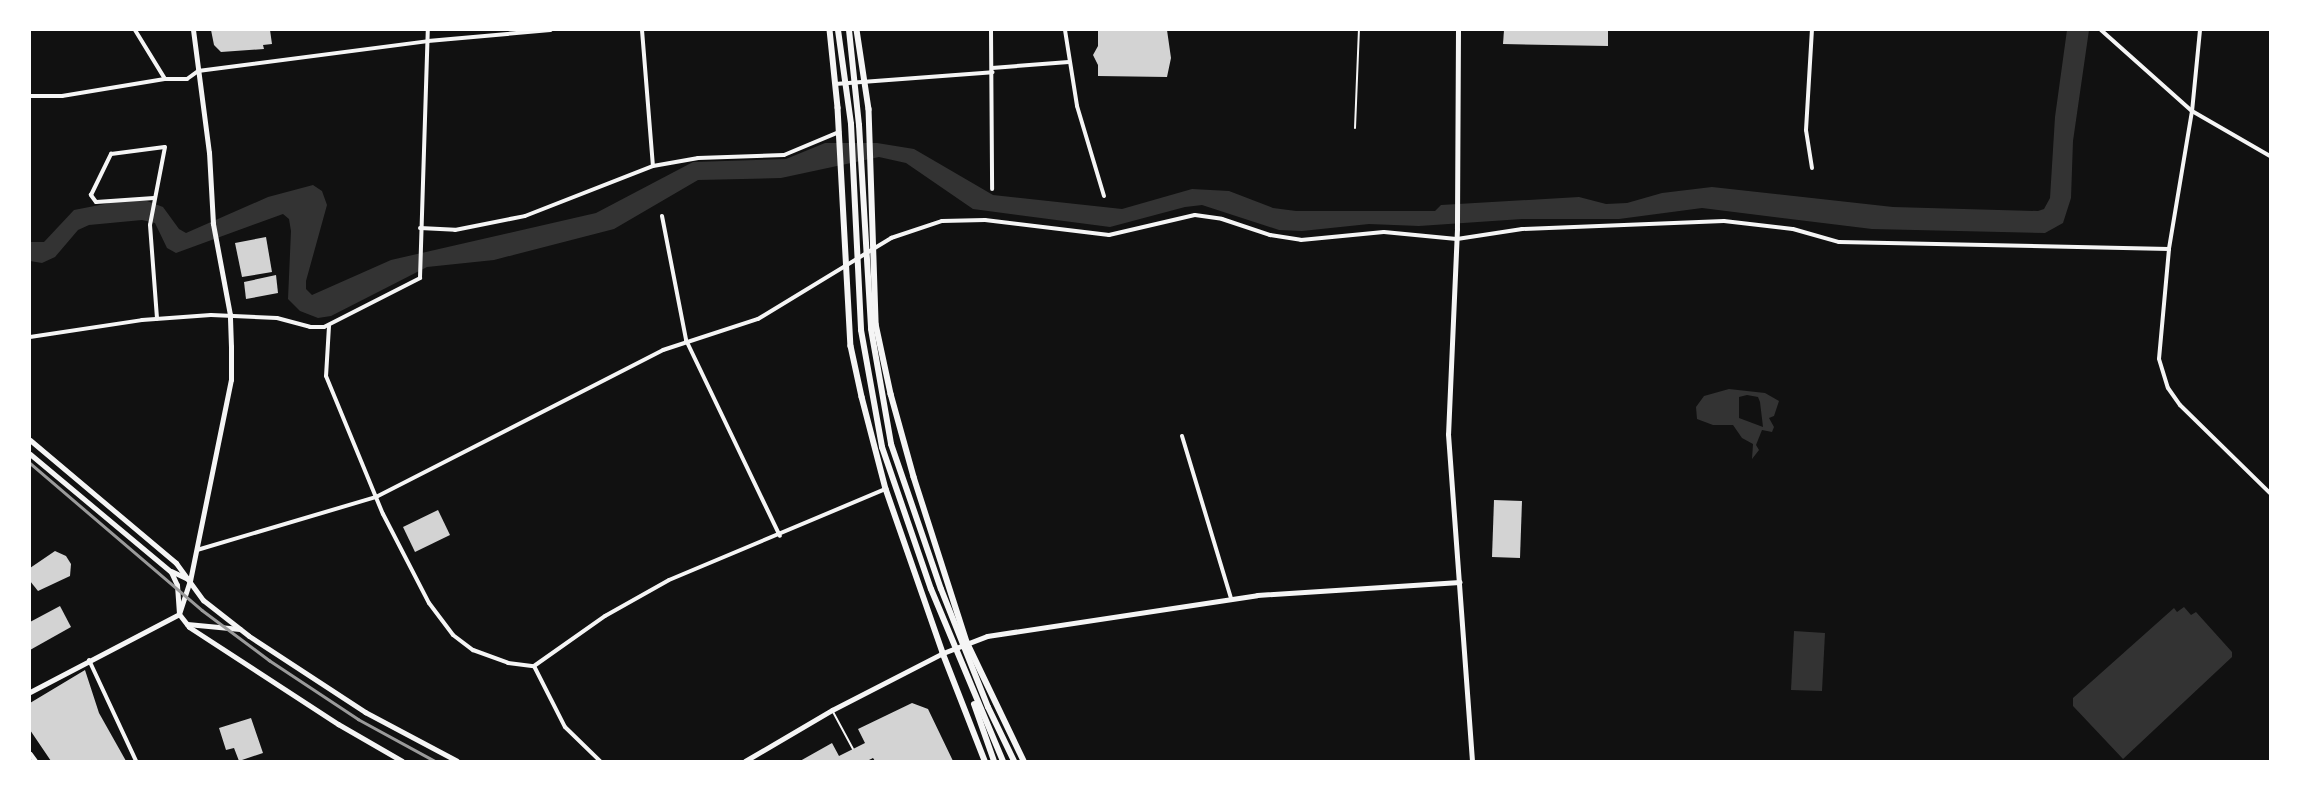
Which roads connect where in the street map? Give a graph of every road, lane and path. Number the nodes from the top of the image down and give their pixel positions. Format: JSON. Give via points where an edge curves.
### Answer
{"nodes":[{"id":1,"x":135,"y":30,"type":"edge"},
{"id":2,"x":193,"y":30,"type":"edge"},
{"id":3,"x":428,"y":30,"type":"edge"},
{"id":4,"x":551,"y":30,"type":"edge"},
{"id":5,"x":642,"y":30,"type":"edge"},
{"id":6,"x":830,"y":30,"type":"edge"},
{"id":7,"x":838,"y":30,"type":"edge"},
{"id":8,"x":849,"y":30,"type":"edge"},
{"id":9,"x":857,"y":30,"type":"edge"},
{"id":10,"x":991,"y":30,"type":"edge"},
{"id":11,"x":1066,"y":30,"type":"edge"},
{"id":12,"x":1360,"y":30,"type":"edge"},
{"id":13,"x":1458,"y":30,"type":"edge"},
{"id":14,"x":1812,"y":30,"type":"edge"},
{"id":15,"x":2101,"y":30,"type":"edge"},
{"id":16,"x":2200,"y":30,"type":"edge"},
{"id":17,"x":428,"y":41,"type":"junction"},
{"id":18,"x":1069,"y":62,"type":"junction"},
{"id":19,"x":992,"y":70,"type":"junction"},
{"id":20,"x":198,"y":71,"type":"junction"},
{"id":21,"x":165,"y":79,"type":"junction"},
{"id":22,"x":864,"y":81,"type":"junction"},
{"id":23,"x":835,"y":84,"type":"junction"},
{"id":24,"x":30,"y":96,"type":"edge"},
{"id":25,"x":2192,"y":111,"type":"junction"},
{"id":26,"x":1355,"y":128,"type":"dead end"},
{"id":27,"x":839,"y":133,"type":"junction"},
{"id":28,"x":2270,"y":156,"type":"edge"},
{"id":29,"x":653,"y":166,"type":"junction"},
{"id":30,"x":1812,"y":168,"type":"dead end"},
{"id":31,"x":992,"y":189,"type":"dead end"},
{"id":32,"x":1104,"y":196,"type":"dead end"},
{"id":33,"x":154,"y":200,"type":"junction"},
{"id":34,"x":662,"y":216,"type":"dead end"},
{"id":35,"x":420,"y":228,"type":"junction"},
{"id":36,"x":1457,"y":239,"type":"junction"},
{"id":37,"x":874,"y":248,"type":"junction"},
{"id":38,"x":2169,"y":249,"type":"junction"},
{"id":39,"x":844,"y":266,"type":"junction"},
{"id":40,"x":230,"y":315,"type":"junction"},
{"id":41,"x":157,"y":319,"type":"junction"},
{"id":42,"x":329,"y":326,"type":"junction"},
{"id":43,"x":30,"y":338,"type":"edge"},
{"id":44,"x":686,"y":340,"type":"junction"},
{"id":45,"x":1182,"y":436,"type":"dead end"},
{"id":46,"x":30,"y":440,"type":"edge"},
{"id":47,"x":30,"y":454,"type":"edge"},
{"id":48,"x":886,"y":489,"type":"junction"},
{"id":49,"x":2270,"y":493,"type":"edge"},
{"id":50,"x":376,"y":497,"type":"junction"},
{"id":51,"x":780,"y":536,"type":"junction"},
{"id":52,"x":197,"y":550,"type":"junction"},
{"id":53,"x":166,"y":569,"type":"junction"},
{"id":54,"x":190,"y":581,"type":"junction"},
{"id":55,"x":1460,"y":582,"type":"junction"},
{"id":56,"x":1231,"y":598,"type":"junction"},
{"id":57,"x":179,"y":614,"type":"junction"},
{"id":58,"x":186,"y":624,"type":"junction"},
{"id":59,"x":240,"y":629,"type":"junction"},
{"id":60,"x":967,"y":642,"type":"junction"},
{"id":61,"x":943,"y":653,"type":"junction"},
{"id":62,"x":89,"y":660,"type":"junction"},
{"id":63,"x":534,"y":666,"type":"junction"},
{"id":64,"x":962,"y":670,"type":"junction"},
{"id":65,"x":30,"y":692,"type":"edge"},
{"id":66,"x":832,"y":710,"type":"junction"},
{"id":67,"x":853,"y":749,"type":"dead end"},
{"id":68,"x":30,"y":754,"type":"edge"},
{"id":69,"x":35,"y":761,"type":"edge"},
{"id":70,"x":136,"y":761,"type":"edge"},
{"id":71,"x":402,"y":761,"type":"edge"},
{"id":72,"x":458,"y":761,"type":"edge"},
{"id":73,"x":600,"y":761,"type":"edge"},
{"id":74,"x":745,"y":761,"type":"edge"},
{"id":75,"x":985,"y":761,"type":"edge"},
{"id":76,"x":994,"y":761,"type":"edge"},
{"id":77,"x":1004,"y":761,"type":"edge"},
{"id":78,"x":1014,"y":761,"type":"edge"},
{"id":79,"x":1024,"y":761,"type":"edge"},
{"id":80,"x":1472,"y":761,"type":"edge"}],
"edges":[{"from":1,"to":21,"type":"street"},
{"from":2,"to":20,"type":"street"},
{"from":3,"to":17,"type":"street"},
{"from":4,"to":17,"type":"street"},
{"from":5,"to":29,"type":"street"},
{"from":6,"to":23,"type":"main road"},
{"from":7,"to":64,"type":"highway","via":[[851,124],[861,330],[882,447]]},
{"from":8,"to":78,"type":"highway","via":[[859,125],[871,329],[891,444],[941,589],[988,707]]},
{"from":9,"to":22,"type":"main road"},
{"from":10,"to":19,"type":"street"},
{"from":11,"to":18,"type":"street"},
{"from":12,"to":26,"type":"lane"},
{"from":13,"to":36,"type":"main road"},
{"from":14,"to":30,"type":"street","via":[[1806,130]]},
{"from":15,"to":25,"type":"street"},
{"from":16,"to":25,"type":"street"},
{"from":17,"to":20,"type":"street"},
{"from":17,"to":35,"type":"street"},
{"from":18,"to":19,"type":"street"},
{"from":18,"to":32,"type":"street"},
{"from":19,"to":22,"type":"street"},
{"from":19,"to":31,"type":"street"},
{"from":20,"to":21,"type":"street","via":[[187,79]]},
{"from":20,"to":40,"type":"street","via":[[209,153],[213,224]]},
{"from":21,"to":24,"type":"street","via":[[62,96]]},
{"from":22,"to":23,"type":"street"},
{"from":22,"to":37,"type":"main road","via":[[870,131]]},
{"from":23,"to":27,"type":"main road"},
{"from":25,"to":28,"type":"street"},
{"from":25,"to":38,"type":"street"},
{"from":27,"to":29,"type":"street","via":[[784,155],[698,158]]},
{"from":27,"to":39,"type":"main road"},
{"from":29,"to":35,"type":"street","via":[[525,216],[455,230]]},
{"from":33,"to":33,"type":"street","via":[[166,147],[111,154],[91,196],[96,202]]},
{"from":33,"to":41,"type":"street","via":[[150,225]]},
{"from":34,"to":44,"type":"street"},
{"from":35,"to":42,"type":"street","via":[[420,276]]},
{"from":36,"to":37,"type":"street","via":[[1384,232],[1290,240],[1195,215],[1109,235],[985,220],[953,220],[926,226]]},
{"from":36,"to":38,"type":"street","via":[[1522,229],[1724,220],[1793,229],[1839,242]]},
{"from":36,"to":55,"type":"main road","via":[[1448,434]]},
{"from":37,"to":39,"type":"street"},
{"from":37,"to":60,"type":"main road","via":[[876,324],[891,394]]},
{"from":38,"to":49,"type":"street","via":[[2159,349],[2164,379],[2180,405]]},
{"from":39,"to":44,"type":"street","via":[[752,322]]},
{"from":39,"to":48,"type":"main road","via":[[851,346]]},
{"from":40,"to":41,"type":"street"},
{"from":40,"to":42,"type":"street","via":[[278,318],[310,327]]},
{"from":40,"to":52,"type":"street","via":[[231,380]]},
{"from":41,"to":43,"type":"street"},
{"from":42,"to":50,"type":"street","via":[[326,376]]},
{"from":44,"to":50,"type":"street"},
{"from":44,"to":51,"type":"street"},
{"from":45,"to":56,"type":"street"},
{"from":46,"to":54,"type":"main road","via":[[176,563]]},
{"from":47,"to":53,"type":"main road"},
{"from":48,"to":51,"type":"street"},
{"from":48,"to":61,"type":"main road"},
{"from":50,"to":52,"type":"street"},
{"from":50,"to":63,"type":"street","via":[[420,587],[452,635],[491,658]]},
{"from":51,"to":63,"type":"street","via":[[669,580],[605,616]]},
{"from":52,"to":54,"type":"street"},
{"from":53,"to":54,"type":"main road"},
{"from":53,"to":57,"type":"main road","via":[[177,585]]},
{"from":54,"to":57,"type":"main road"},
{"from":54,"to":59,"type":"main road","via":[[203,600]]},
{"from":55,"to":56,"type":"main road"},
{"from":55,"to":80,"type":"main road","via":[[1466,721]]},
{"from":56,"to":60,"type":"main road","via":[[987,636]]},
{"from":57,"to":58,"type":"main road"},
{"from":57,"to":62,"type":"main road"},
{"from":58,"to":59,"type":"main road"},
{"from":58,"to":71,"type":"main road","via":[[338,724]]},
{"from":59,"to":72,"type":"main road","via":[[365,712]]},
{"from":60,"to":61,"type":"main road"},
{"from":60,"to":79,"type":"main road"},
{"from":61,"to":66,"type":"main road"},
{"from":61,"to":75,"type":"main road"},
{"from":62,"to":65,"type":"main road"},
{"from":62,"to":70,"type":"street"},
{"from":63,"to":73,"type":"street","via":[[565,727]]},
{"from":64,"to":76,"type":"highway"},
{"from":64,"to":77,"type":"highway"},
{"from":66,"to":67,"type":"lane"},
{"from":66,"to":74,"type":"main road"},
{"from":68,"to":69,"type":"main road"}]}
